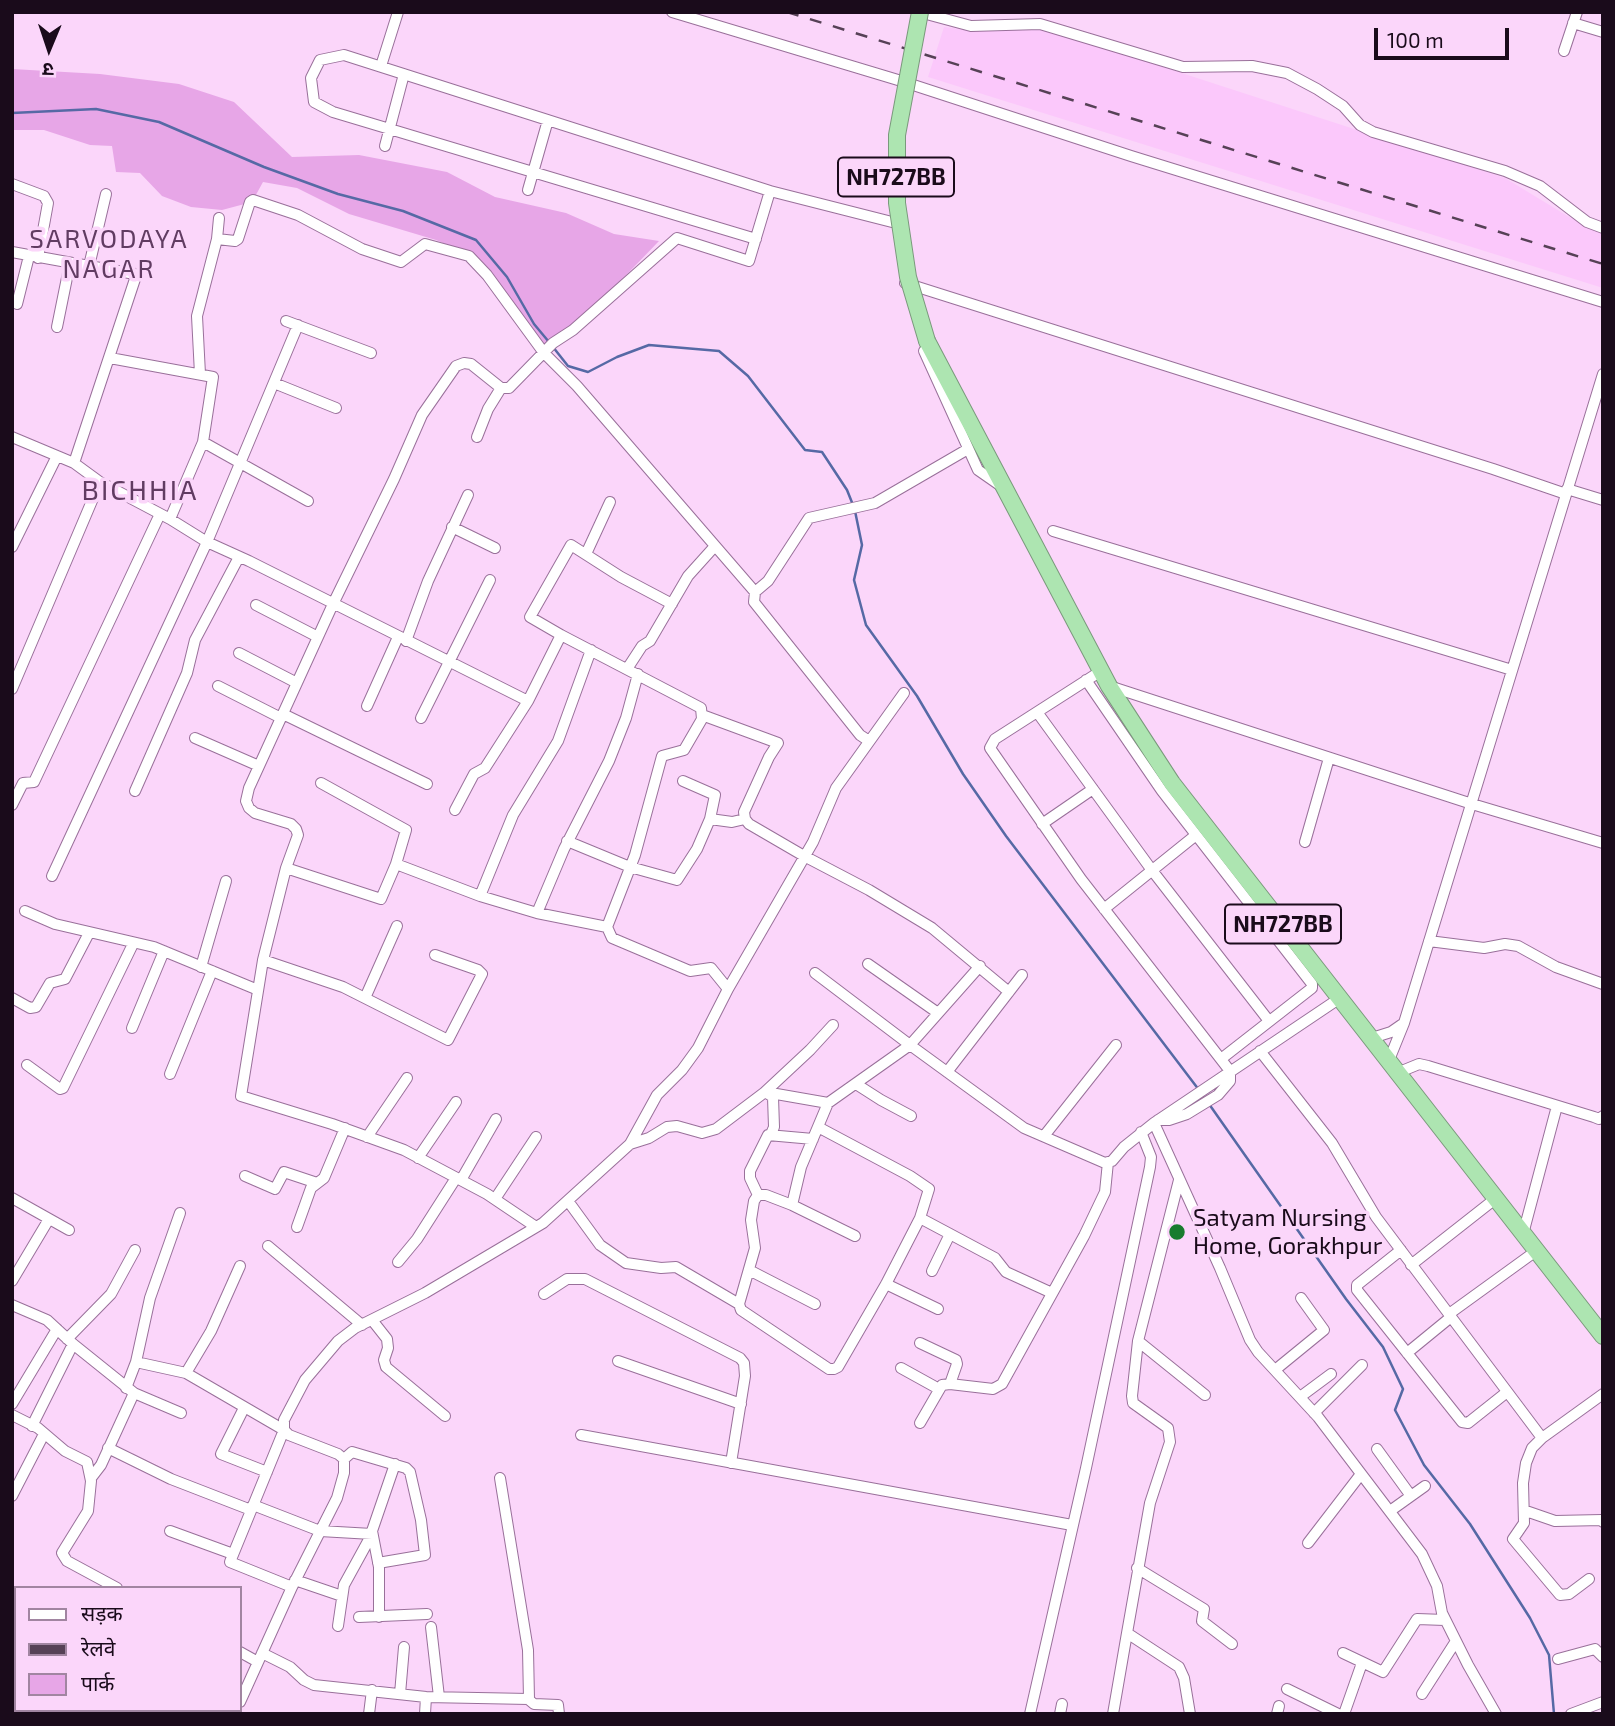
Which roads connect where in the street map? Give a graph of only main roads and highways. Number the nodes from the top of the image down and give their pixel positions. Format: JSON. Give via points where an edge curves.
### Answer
{"nodes":[{"id":1,"x":925,"y":13,"type":"edge"},
{"id":2,"x":1603,"y":1336,"type":"edge"}],
"edges":[{"from":1,"to":2,"type":"highway","number":"NH727BB","bridge":true,"via":[[897,135],[902,242],[927,341],[993,470],[1109,686],[1172,782],[1261,907],[1372,1038]]}]}
